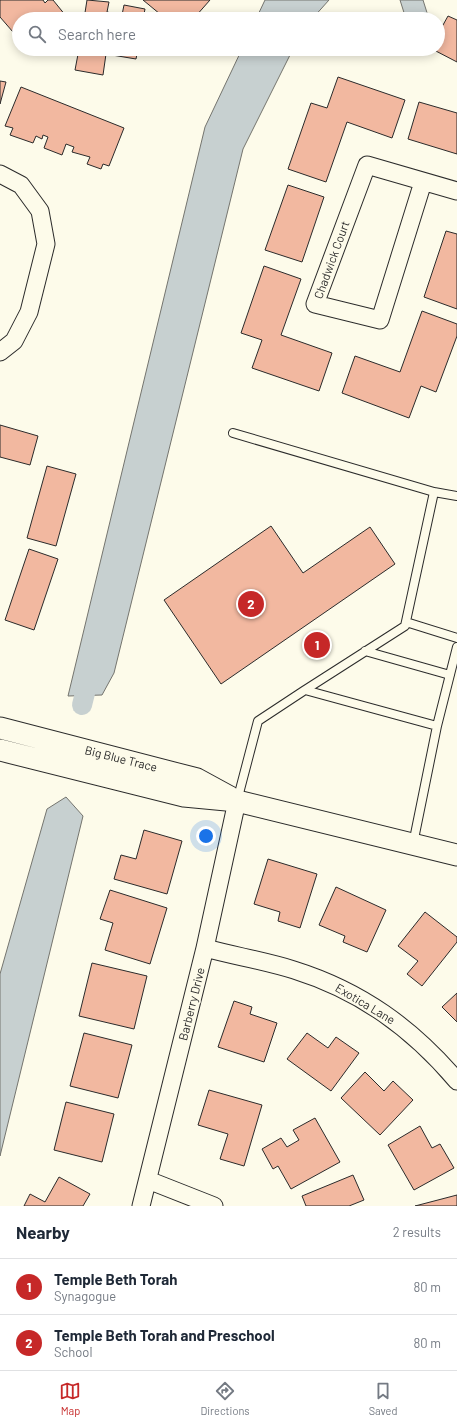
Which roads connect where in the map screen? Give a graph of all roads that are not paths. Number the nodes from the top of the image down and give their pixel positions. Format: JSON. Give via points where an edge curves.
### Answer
{"nodes":[{"id":1,"x":0,"y":174,"type":"edge"},
{"id":2,"x":423,"y":182,"type":"junction"},
{"id":3,"x":457,"y":191,"type":"edge"},
{"id":4,"x":0,"y":352,"type":"edge"},
{"id":5,"x":233,"y":433,"type":"dead end"},
{"id":6,"x":434,"y":492,"type":"junction"},
{"id":7,"x":457,"y":496,"type":"edge"},
{"id":8,"x":406,"y":622,"type":"junction"},
{"id":9,"x":457,"y":638,"type":"edge"},
{"id":10,"x":457,"y":647,"type":"edge"},
{"id":11,"x":365,"y":651,"type":"junction"},
{"id":12,"x":450,"y":675,"type":"junction"},
{"id":13,"x":305,"y":690,"type":"junction"},
{"id":14,"x":437,"y":726,"type":"junction"},
{"id":15,"x":0,"y":728,"type":"edge"},
{"id":16,"x":0,"y":750,"type":"edge"},
{"id":17,"x":237,"y":801,"type":"junction"},
{"id":18,"x":413,"y":845,"type":"junction"},
{"id":19,"x":457,"y":855,"type":"edge"},
{"id":20,"x":205,"y":948,"type":"junction"},
{"id":21,"x":457,"y":1082,"type":"edge"},
{"id":22,"x":148,"y":1180,"type":"junction"},
{"id":23,"x":141,"y":1206,"type":"edge"},
{"id":24,"x":214,"y":1206,"type":"edge"}],
"edges":[{"from":1,"to":4,"type":"street","via":[[21,185],[40,211],[46,244],[28,312],[14,341]]},
{"from":2,"to":2,"type":"street","name":"Chadwick Court","via":[[367,165],[316,304],[380,320]]},
{"from":2,"to":3,"type":"street","name":"Chadwick Court"},
{"from":5,"to":6,"type":"lane"},
{"from":6,"to":7,"type":"lane"},
{"from":6,"to":8,"type":"lane"},
{"from":8,"to":9,"type":"lane"},
{"from":8,"to":11,"type":"lane","via":[[405,626]]},
{"from":10,"to":12,"type":"lane"},
{"from":11,"to":12,"type":"lane"},
{"from":11,"to":13,"type":"lane"},
{"from":12,"to":14,"type":"lane"},
{"from":13,"to":14,"type":"lane"},
{"from":13,"to":17,"type":"lane","via":[[258,721]]},
{"from":14,"to":18,"type":"lane"},
{"from":15,"to":17,"type":"street","name":"Big Blue Trace","via":[[197,779]]},
{"from":16,"to":17,"type":"street","name":"Big Blue Trace","via":[[184,796]]},
{"from":17,"to":18,"type":"street","name":"Big Blue Trace"},
{"from":17,"to":20,"type":"street","name":"Barberry Drive"},
{"from":18,"to":19,"type":"street","name":"Big Blue Trace"},
{"from":20,"to":21,"type":"street","name":"Exotica Lane","via":[[293,970],[346,990],[416,1037]]},
{"from":20,"to":22,"type":"street","name":"Barberry Drive"},
{"from":22,"to":23,"type":"street","name":"Barberry Drive"},
{"from":22,"to":24,"type":"street"}]}
